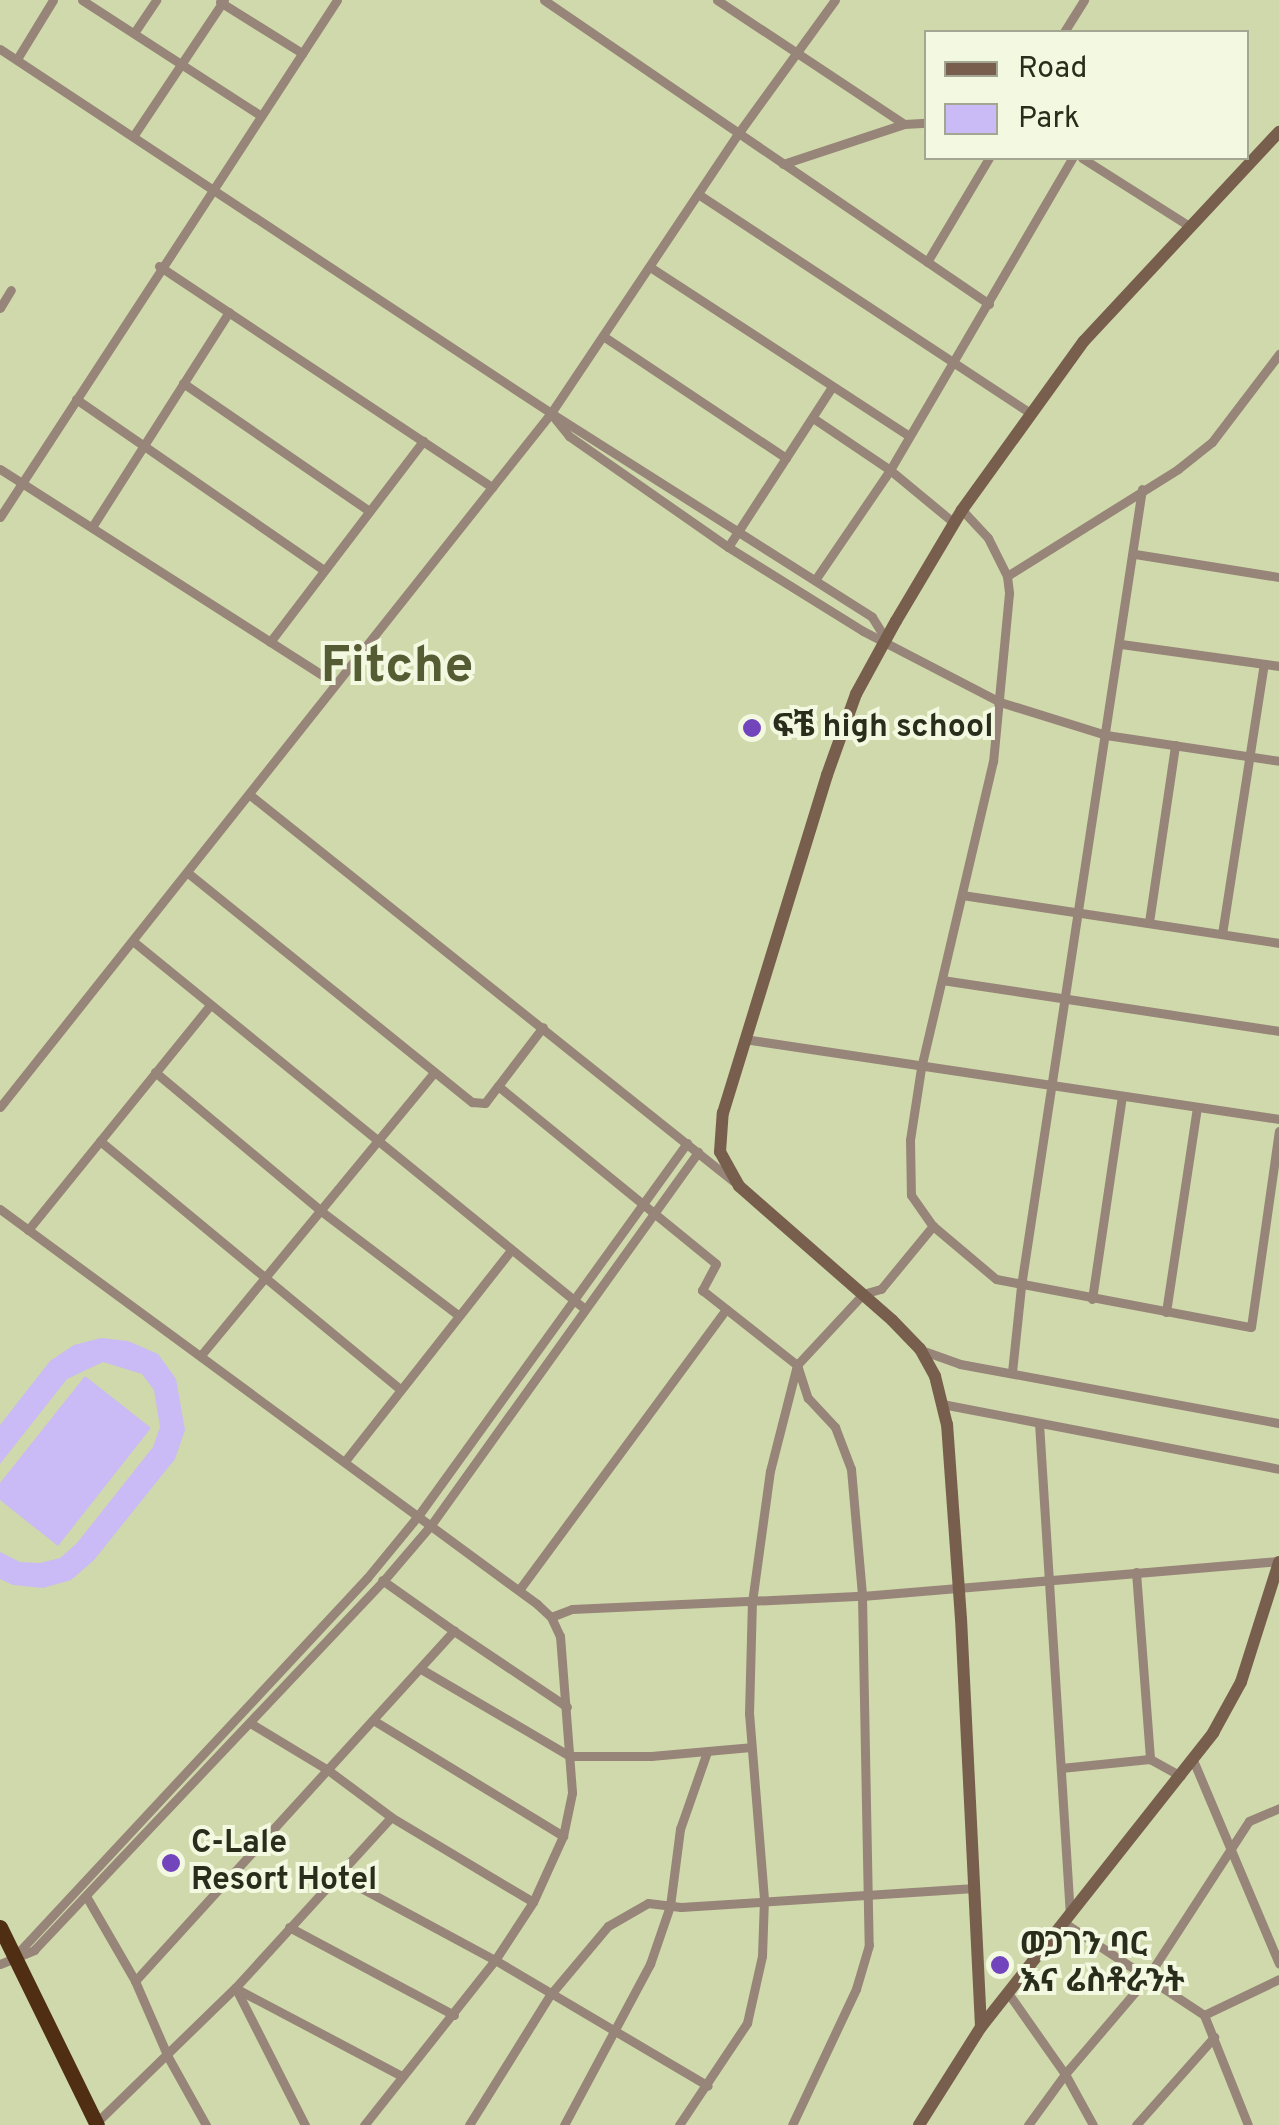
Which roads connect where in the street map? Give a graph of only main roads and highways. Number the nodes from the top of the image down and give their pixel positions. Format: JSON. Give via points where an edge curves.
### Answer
{"nodes":[{"id":1,"x":0,"y":1927,"type":"edge"},
{"id":2,"x":7,"y":1961,"type":"edge"},
{"id":3,"x":96,"y":2124,"type":"edge"}],
"edges":[{"from":1,"to":2,"type":"highway"},
{"from":2,"to":3,"type":"highway"}]}
